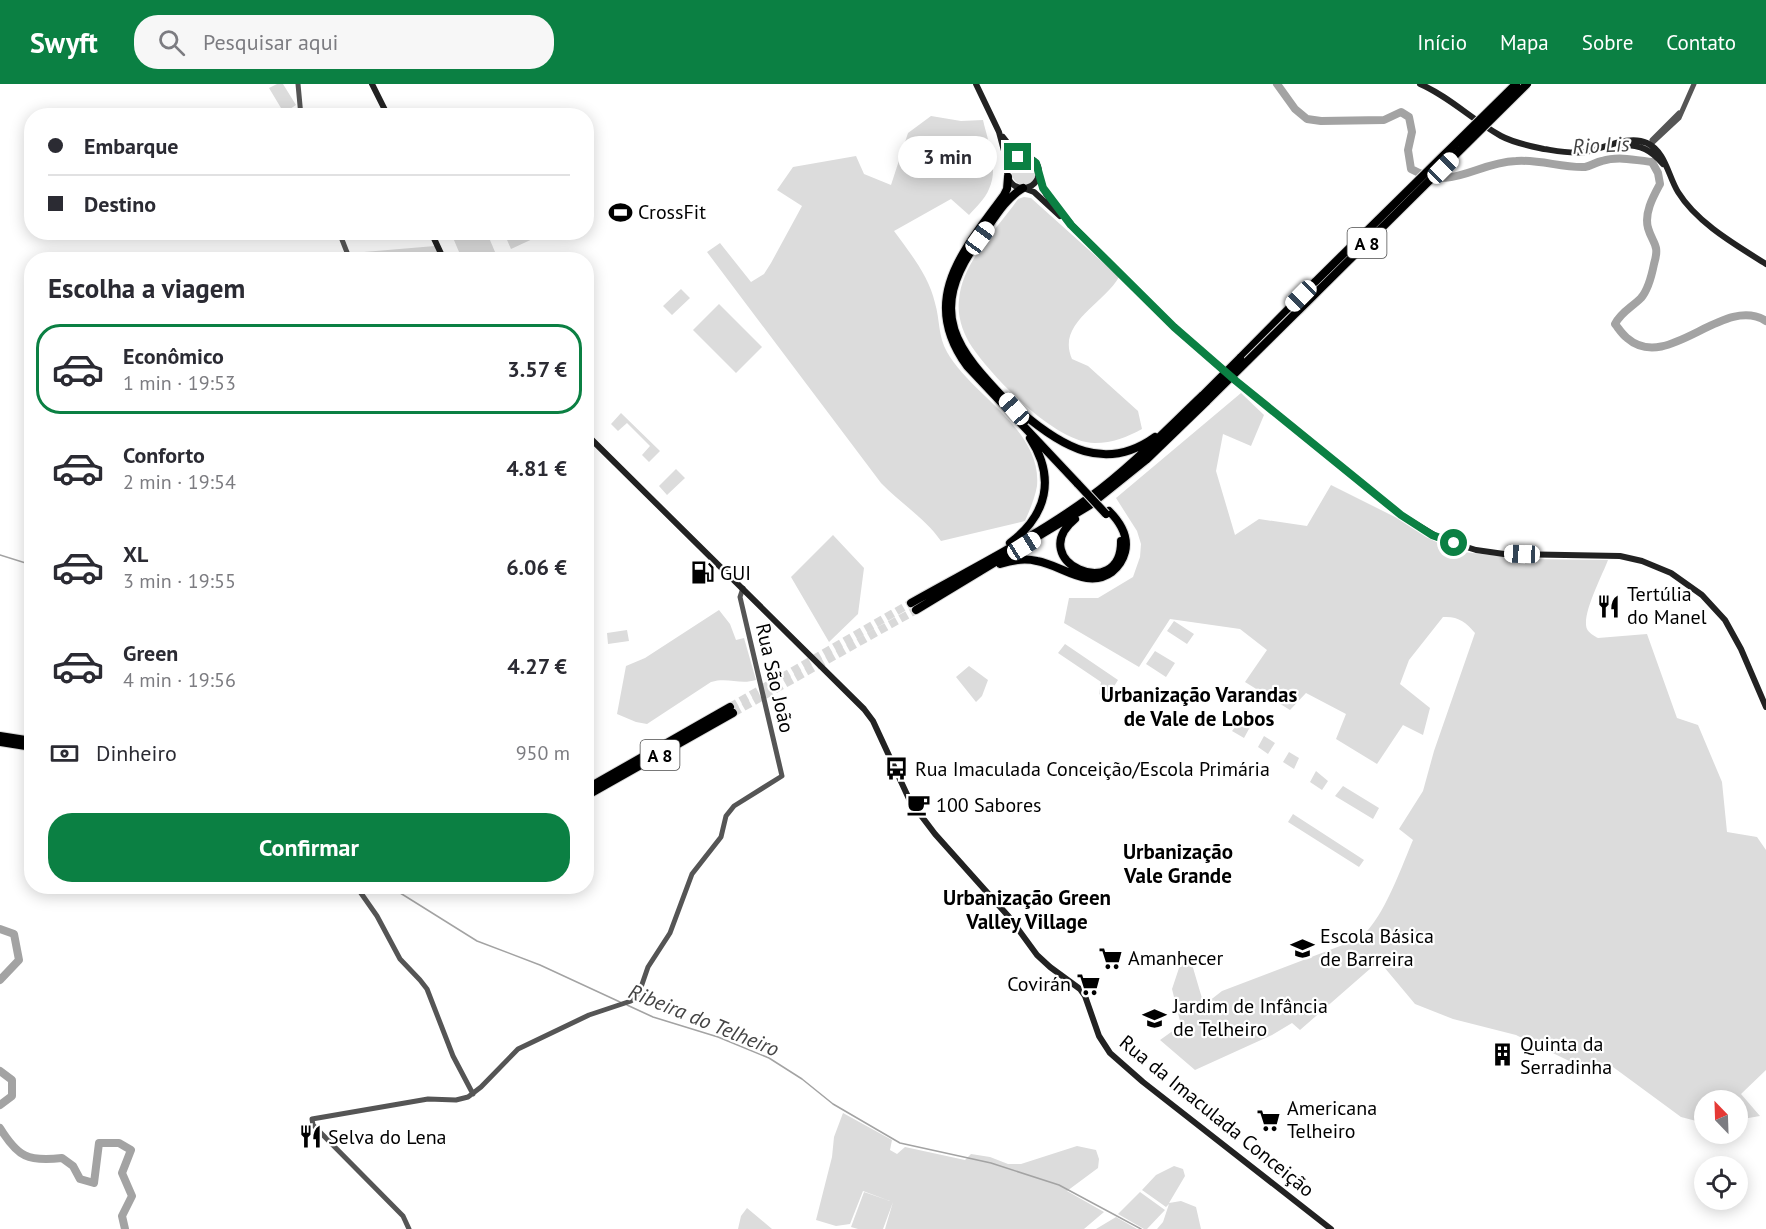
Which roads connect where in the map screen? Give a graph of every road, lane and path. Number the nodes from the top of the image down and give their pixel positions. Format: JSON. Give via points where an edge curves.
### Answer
{"nodes":[{"id":1,"x":298,"y":84,"type":"edge"},
{"id":2,"x":372,"y":84,"type":"edge"},
{"id":3,"x":976,"y":84,"type":"edge"},
{"id":4,"x":1420,"y":84,"type":"edge"},
{"id":5,"x":1516,"y":84,"type":"edge"},
{"id":6,"x":1527,"y":84,"type":"edge"},
{"id":7,"x":1694,"y":84,"type":"edge"},
{"id":8,"x":300,"y":108,"type":"edge"},
{"id":9,"x":384,"y":108,"type":"edge"},
{"id":10,"x":999,"y":132,"type":"junction"},
{"id":11,"x":1649,"y":147,"type":"junction"},
{"id":12,"x":1027,"y":157,"type":"junction"},
{"id":13,"x":1008,"y":166,"type":"junction"},
{"id":14,"x":1008,"y":177,"type":"junction"},
{"id":15,"x":1038,"y":177,"type":"junction"},
{"id":16,"x":1024,"y":188,"type":"junction"},
{"id":17,"x":1071,"y":225,"type":"junction"},
{"id":18,"x":1766,"y":264,"type":"edge"},
{"id":19,"x":1005,"y":398,"type":"junction"},
{"id":20,"x":1205,"y":398,"type":"junction"},
{"id":21,"x":1175,"y":421,"type":"junction"},
{"id":22,"x":1021,"y":425,"type":"junction"},
{"id":23,"x":594,"y":442,"type":"edge"},
{"id":24,"x":1079,"y":483,"type":"junction"},
{"id":25,"x":1090,"y":505,"type":"junction"},
{"id":26,"x":1107,"y":512,"type":"junction"},
{"id":27,"x":990,"y":559,"type":"junction"},
{"id":28,"x":972,"y":578,"type":"junction"},
{"id":29,"x":743,"y":588,"type":"junction"},
{"id":30,"x":1765,"y":705,"type":"edge"},
{"id":31,"x":0,"y":736,"type":"edge"},
{"id":32,"x":24,"y":740,"type":"edge"},
{"id":33,"x":0,"y":742,"type":"edge"},
{"id":34,"x":24,"y":746,"type":"edge"},
{"id":35,"x":594,"y":785,"type":"edge"},
{"id":36,"x":594,"y":791,"type":"edge"},
{"id":37,"x":361,"y":894,"type":"edge"},
{"id":38,"x":473,"y":1094,"type":"junction"},
{"id":39,"x":410,"y":1229,"type":"edge"},
{"id":40,"x":1331,"y":1229,"type":"edge"}],
"edges":[{"from":1,"to":8,"type":"street"},
{"from":2,"to":9,"type":"main road"},
{"from":3,"to":10,"type":"main road"},
{"from":4,"to":11,"type":"main road","via":[[1506,138],[1578,152],[1613,146]]},
{"from":5,"to":20,"type":"highway","number":"A 8","bridge":true,"via":[[1393,203]]},
{"from":6,"to":20,"type":"highway","number":"A 8","bridge":true},
{"from":7,"to":11,"type":"street","via":[[1678,120]]},
{"from":10,"to":12,"type":"main road","via":[[1010,147]]},
{"from":10,"to":13,"type":"main road"},
{"from":11,"to":18,"type":"main road","via":[[1678,193],[1694,210],[1718,232]]},
{"from":12,"to":13,"type":"main road","via":[[1014,159]]},
{"from":12,"to":15,"type":"main road","via":[[1036,163]]},
{"from":13,"to":14,"type":"main road"},
{"from":14,"to":16,"type":"main road","via":[[1012,184]]},
{"from":14,"to":22,"type":"highway","via":[[1004,195],[952,272],[945,310],[949,333],[959,355]]},
{"from":15,"to":16,"type":"main road","via":[[1034,185]]},
{"from":15,"to":17,"type":"main road","via":[[1046,194]]},
{"from":16,"to":17,"type":"main road","via":[[1034,192]]},
{"from":16,"to":19,"type":"highway","via":[[1007,202],[964,260],[952,301],[960,344]]},
{"from":17,"to":30,"type":"main road","via":[[1197,348],[1424,530],[1441,539],[1492,552],[1626,557],[1657,566],[1687,583],[1729,625]]},
{"from":19,"to":21,"type":"highway","via":[[1061,442],[1095,454],[1137,448]]},
{"from":19,"to":24,"type":"highway"},
{"from":20,"to":21,"type":"highway","number":"A 8"},
{"from":20,"to":25,"type":"highway","number":"A 8","via":[[1146,460]]},
{"from":21,"to":27,"type":"highway","number":"A 8","via":[[1152,446],[1090,497]]},
{"from":22,"to":24,"type":"highway"},
{"from":22,"to":27,"type":"highway","via":[[1041,460],[1044,495],[1028,528]]},
{"from":23,"to":29,"type":"main road","name":"Rua da Imaculada Conceição"},
{"from":24,"to":26,"type":"highway","bridge":true},
{"from":25,"to":26,"type":"highway","via":[[1069,524],[1062,538],[1064,556],[1077,570],[1101,572],[1117,559],[1119,534]]},
{"from":25,"to":28,"type":"highway","number":"A 8"},
{"from":26,"to":28,"type":"highway","via":[[1122,528],[1126,543],[1122,560],[1110,573],[1084,578],[1026,560],[1004,563]]},
{"from":27,"to":28,"type":"highway","number":"A 8","via":[[914,606]]},
{"from":29,"to":38,"type":"street","name":"Rua São João","via":[[740,597],[782,776],[727,813],[722,835],[692,874],[671,931],[648,967],[636,998],[579,1019],[518,1049]]},
{"from":29,"to":40,"type":"main road","name":"Rua da Imaculada Conceição","via":[[864,709],[909,801],[1037,954],[1080,989],[1110,1053]]},
{"from":31,"to":32,"type":"highway"},
{"from":33,"to":34,"type":"highway"},
{"from":35,"to":36,"type":"highway","number":"A 8","via":[[731,710]]},
{"from":37,"to":38,"type":"street","via":[[400,959],[427,989],[453,1056]]},
{"from":38,"to":39,"type":"street","via":[[312,1119],[313,1125],[403,1216]]}]}
